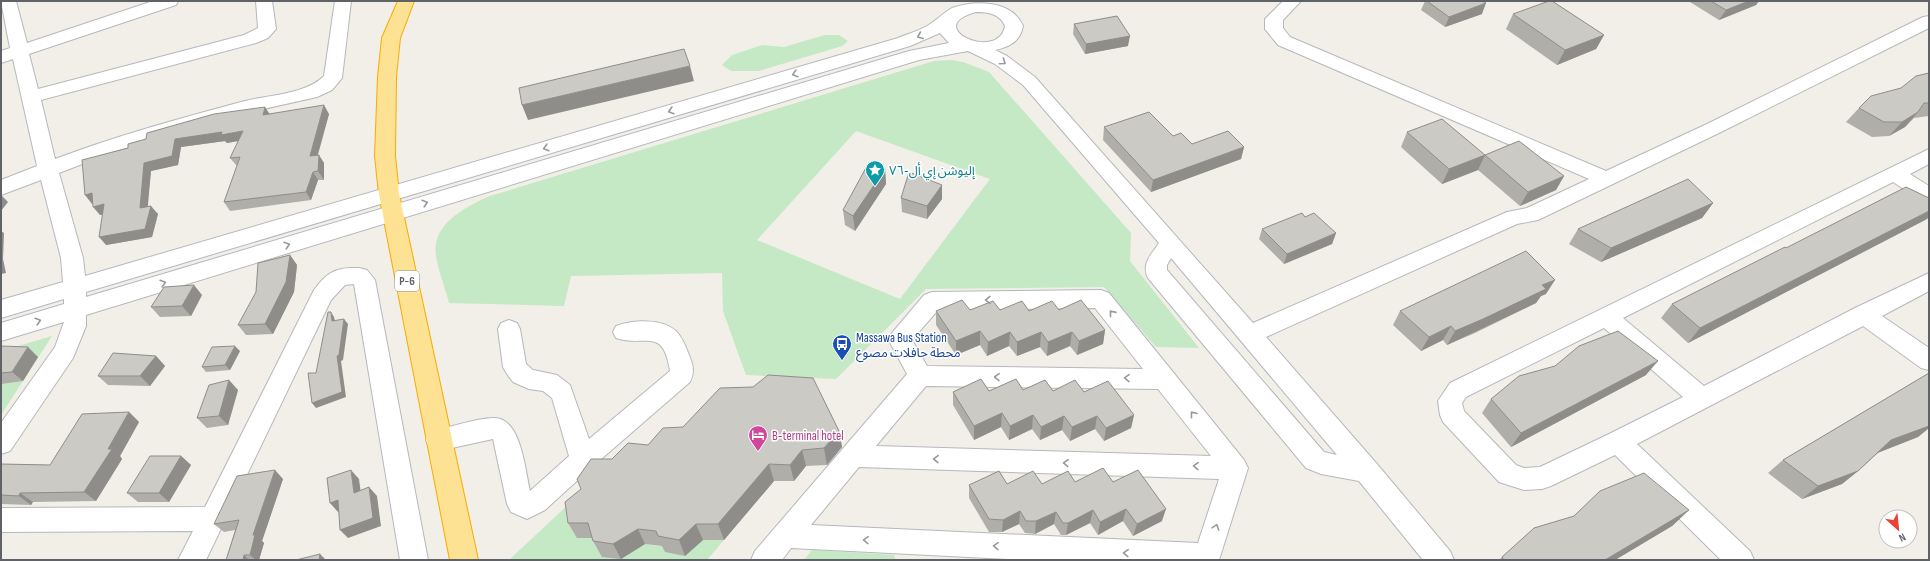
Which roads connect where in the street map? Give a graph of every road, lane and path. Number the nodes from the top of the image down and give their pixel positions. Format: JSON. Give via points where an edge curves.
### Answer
{"nodes":[{"id":1,"x":170,"y":1,"type":"edge"},
{"id":2,"x":264,"y":1,"type":"edge"},
{"id":3,"x":342,"y":1,"type":"edge"},
{"id":4,"x":406,"y":1,"type":"edge"},
{"id":5,"x":1000,"y":1,"type":"edge"},
{"id":6,"x":1293,"y":1,"type":"edge"},
{"id":7,"x":9,"y":5,"type":"edge"},
{"id":8,"x":960,"y":9,"type":"edge"},
{"id":9,"x":1929,"y":20,"type":"edge"},
{"id":10,"x":1013,"y":22,"type":"junction"},
{"id":11,"x":972,"y":47,"type":"junction"},
{"id":12,"x":20,"y":51,"type":"junction"},
{"id":13,"x":1,"y":57,"type":"edge"},
{"id":14,"x":1029,"y":81,"type":"junction"},
{"id":15,"x":31,"y":97,"type":"junction"},
{"id":16,"x":1929,"y":156,"type":"edge"},
{"id":17,"x":48,"y":170,"type":"junction"},
{"id":18,"x":1895,"y":174,"type":"junction"},
{"id":19,"x":1607,"y":179,"type":"junction"},
{"id":20,"x":1,"y":188,"type":"edge"},
{"id":21,"x":1929,"y":196,"type":"edge"},
{"id":22,"x":391,"y":203,"type":"junction"},
{"id":23,"x":1171,"y":242,"type":"junction"},
{"id":24,"x":1929,"y":280,"type":"edge"},
{"id":25,"x":75,"y":287,"type":"junction"},
{"id":26,"x":1,"y":309,"type":"edge"},
{"id":27,"x":74,"y":310,"type":"junction"},
{"id":28,"x":1863,"y":314,"type":"junction"},
{"id":29,"x":1606,"y":317,"type":"junction"},
{"id":30,"x":509,"y":329,"type":"dead end"},
{"id":31,"x":1,"y":332,"type":"edge"},
{"id":32,"x":624,"y":332,"type":"dead end"},
{"id":33,"x":1249,"y":335,"type":"junction"},
{"id":34,"x":1929,"y":361,"type":"edge"},
{"id":35,"x":920,"y":376,"type":"junction"},
{"id":36,"x":1166,"y":379,"type":"junction"},
{"id":37,"x":1702,"y":398,"type":"junction"},
{"id":38,"x":438,"y":440,"type":"junction"},
{"id":39,"x":1618,"y":442,"type":"junction"},
{"id":40,"x":1,"y":443,"type":"edge"},
{"id":41,"x":852,"y":456,"type":"junction"},
{"id":42,"x":583,"y":459,"type":"junction"},
{"id":43,"x":1235,"y":468,"type":"junction"},
{"id":44,"x":1368,"y":472,"type":"junction"},
{"id":45,"x":212,"y":519,"type":"junction"},
{"id":46,"x":1,"y":520,"type":"edge"},
{"id":47,"x":786,"y":536,"type":"junction"},
{"id":48,"x":913,"y":551,"type":"edge"},
{"id":49,"x":1203,"y":558,"type":"edge"},
{"id":50,"x":192,"y":560,"type":"edge"},
{"id":51,"x":414,"y":560,"type":"edge"},
{"id":52,"x":464,"y":560,"type":"edge"},
{"id":53,"x":765,"y":560,"type":"edge"},
{"id":54,"x":1440,"y":560,"type":"edge"},
{"id":55,"x":1740,"y":560,"type":"edge"}],
"edges":[{"from":1,"to":12,"type":"street"},
{"from":2,"to":15,"type":"street","via":[[267,29],[250,39]]},
{"from":3,"to":17,"type":"street","via":[[333,78],[325,86],[310,93],[248,106],[109,146]]},
{"from":4,"to":22,"type":"highway","number":"P-6","via":[[391,38],[387,77],[385,156]]},
{"from":5,"to":10,"type":"street"},
{"from":6,"to":19,"type":"street","via":[[1274,19],[1274,29],[1284,40]]},
{"from":7,"to":12,"type":"street"},
{"from":8,"to":10,"type":"street","via":[[990,8],[1002,12]]},
{"from":8,"to":11,"type":"street","via":[[946,24],[947,33],[955,41]]},
{"from":8,"to":22,"type":"street","one_way":true,"via":[[933,30],[904,42]]},
{"from":9,"to":19,"type":"street"},
{"from":10,"to":11,"type":"street","via":[[1012,35],[1003,42],[990,47]]},
{"from":10,"to":14,"type":"street","via":[[1018,54]]},
{"from":11,"to":14,"type":"street","one_way":true,"via":[[1001,60]]},
{"from":22,"to":11,"type":"street","one_way":true,"via":[[915,56],[942,49]]},
{"from":12,"to":13,"type":"street"},
{"from":12,"to":15,"type":"street"},
{"from":14,"to":23,"type":"street"},
{"from":15,"to":17,"type":"street"},
{"from":16,"to":18,"type":"street"},
{"from":17,"to":20,"type":"street"},
{"from":17,"to":25,"type":"street","via":[[72,258]]},
{"from":18,"to":21,"type":"street"},
{"from":18,"to":29,"type":"street"},
{"from":19,"to":33,"type":"street","via":[[1531,215],[1514,217]]},
{"from":22,"to":25,"type":"street"},
{"from":27,"to":22,"type":"street","one_way":true},
{"from":22,"to":38,"type":"highway","number":"P-6"},
{"from":23,"to":33,"type":"street"},
{"from":23,"to":44,"type":"street","via":[[1156,264],[1156,272],[1315,460]]},
{"from":24,"to":28,"type":"street"},
{"from":25,"to":26,"type":"street"},
{"from":25,"to":27,"type":"street"},
{"from":31,"to":27,"type":"street","one_way":true},
{"from":27,"to":40,"type":"street","via":[[75,326],[65,351]]},
{"from":28,"to":34,"type":"street"},
{"from":28,"to":37,"type":"street"},
{"from":29,"to":37,"type":"street"},
{"from":29,"to":39,"type":"street","via":[[1458,390],[1450,402],[1452,414],[1508,474],[1524,479],[1542,478]]},
{"from":30,"to":42,"type":"street","via":[[515,367],[521,375],[549,382],[562,392]]},
{"from":32,"to":42,"type":"street","via":[[662,332],[669,336],[682,368],[682,375]]},
{"from":33,"to":44,"type":"street"},
{"from":36,"to":35,"type":"street","one_way":true},
{"from":36,"to":35,"type":"street","one_way":true,"via":[[1101,299],[932,301],[900,339]]},
{"from":35,"to":41,"type":"street"},
{"from":43,"to":36,"type":"street","one_way":true},
{"from":37,"to":39,"type":"street"},
{"from":38,"to":42,"type":"street","via":[[494,428],[501,431],[505,436],[520,504],[527,507],[536,502]]},
{"from":38,"to":52,"type":"highway","number":"P-6"},
{"from":39,"to":55,"type":"street"},
{"from":43,"to":41,"type":"street","one_way":true},
{"from":41,"to":47,"type":"street"},
{"from":49,"to":43,"type":"street","one_way":true},
{"from":44,"to":54,"type":"street"},
{"from":45,"to":46,"type":"street"},
{"from":45,"to":50,"type":"street"},
{"from":45,"to":51,"type":"street","via":[[322,296],[334,280],[360,276],[364,280]]},
{"from":48,"to":47,"type":"street","one_way":true},
{"from":47,"to":53,"type":"street"},
{"from":49,"to":48,"type":"street","one_way":true}]}
